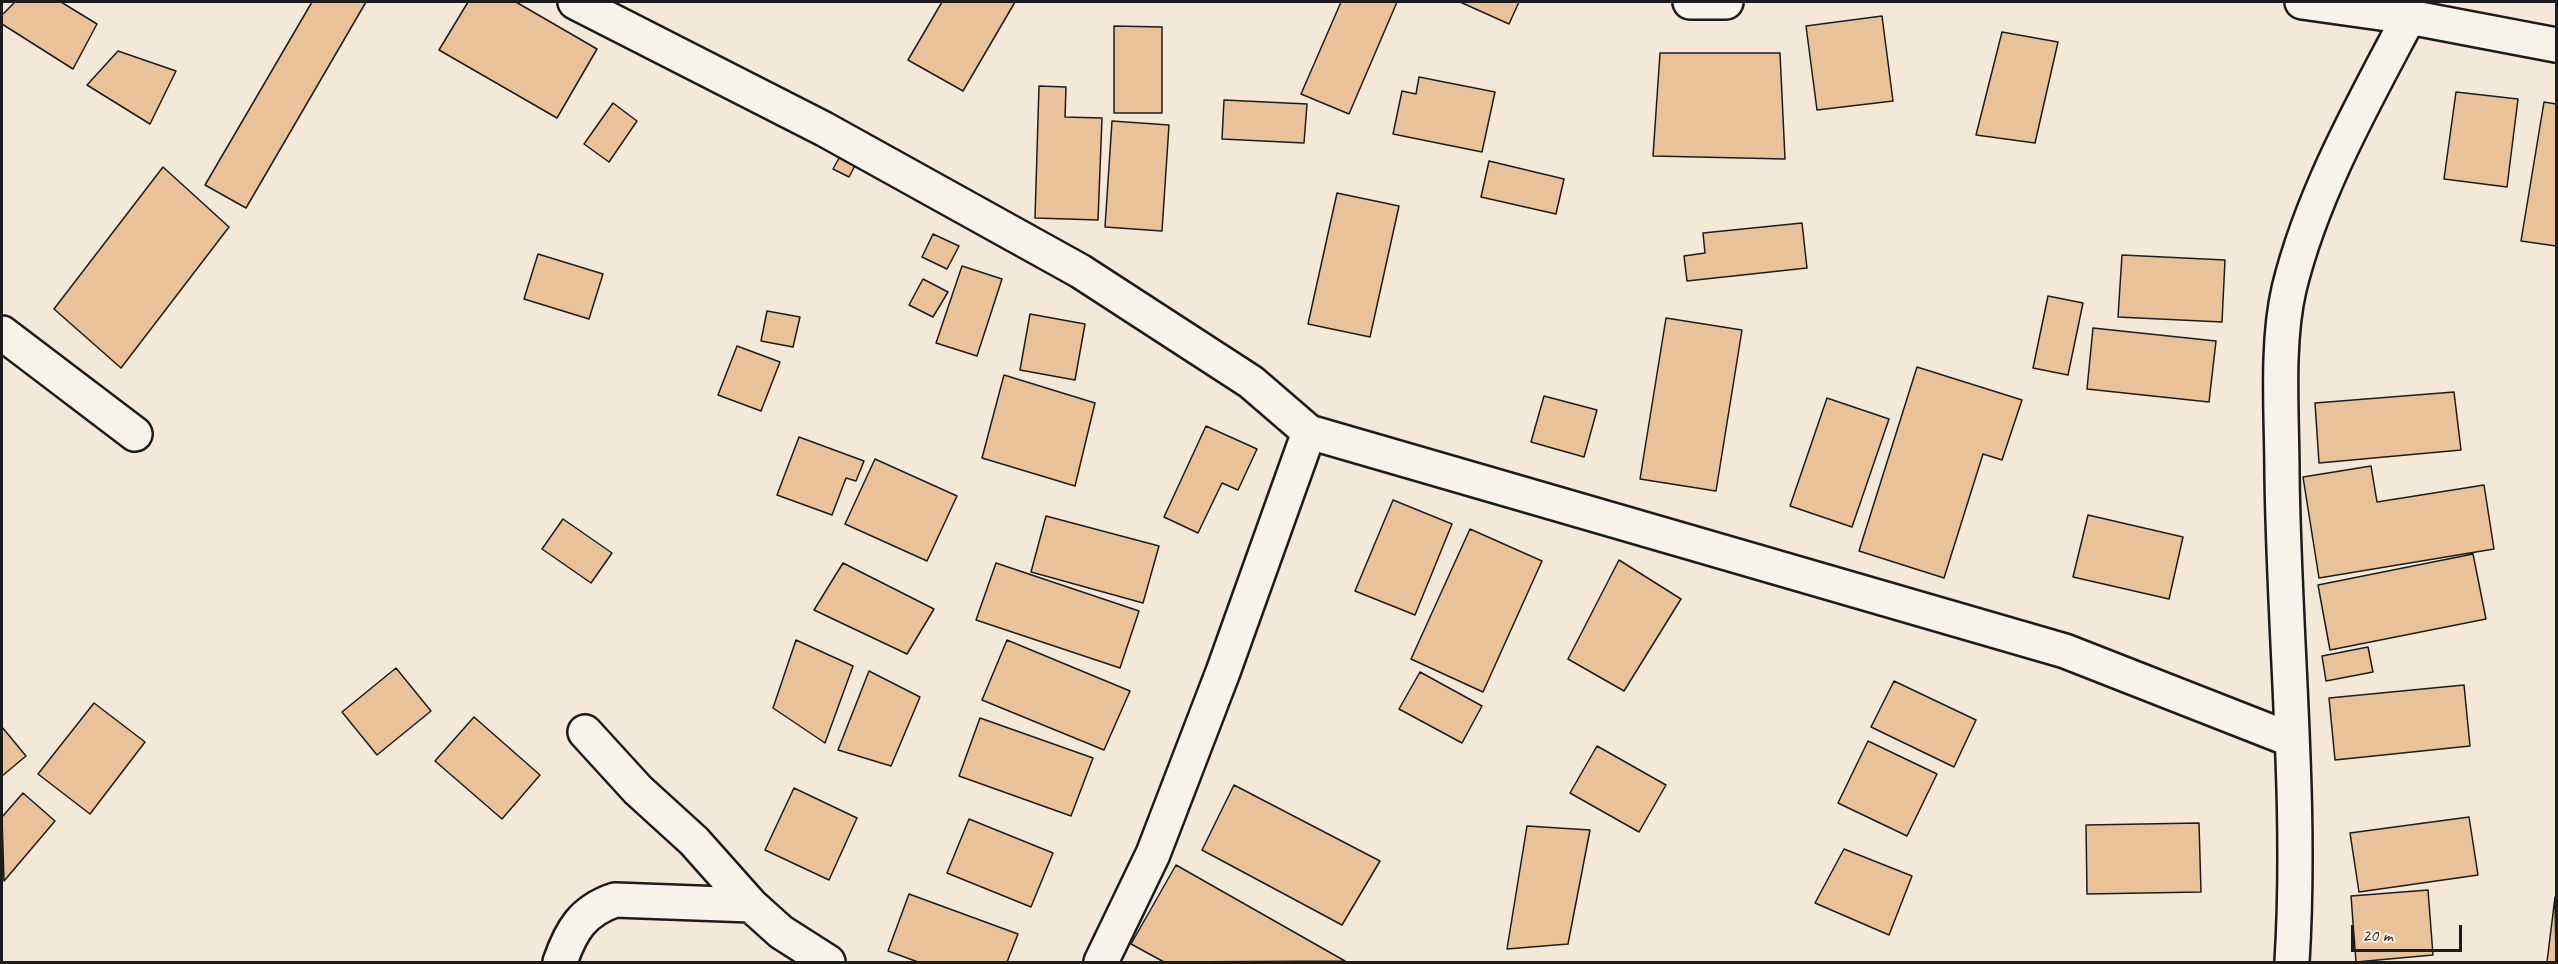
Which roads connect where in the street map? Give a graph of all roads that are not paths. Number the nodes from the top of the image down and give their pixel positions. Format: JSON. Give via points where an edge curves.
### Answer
{"nodes":[{"id":1,"x":575,"y":2,"type":"edge"},
{"id":2,"x":1690,"y":2,"type":"edge"},
{"id":3,"x":1726,"y":2,"type":"edge"},
{"id":4,"x":2302,"y":2,"type":"edge"},
{"id":5,"x":2409,"y":17,"type":"junction"},
{"id":6,"x":2556,"y":45,"type":"edge"},
{"id":7,"x":2,"y":333,"type":"edge"},
{"id":8,"x":1309,"y":432,"type":"junction"},
{"id":9,"x":135,"y":434,"type":"dead end"},
{"id":10,"x":585,"y":732,"type":"dead end"},
{"id":11,"x":2292,"y":740,"type":"junction"},
{"id":12,"x":751,"y":904,"type":"junction"},
{"id":13,"x":560,"y":963,"type":"edge"},
{"id":14,"x":828,"y":963,"type":"edge"},
{"id":15,"x":1101,"y":963,"type":"edge"},
{"id":16,"x":2292,"y":963,"type":"edge"}],
"edges":[{"from":1,"to":8,"type":"street","via":[[824,129],[1080,271],[1251,382]]},
{"from":2,"to":3,"type":"street"},
{"from":4,"to":5,"type":"street"},
{"from":5,"to":6,"type":"street"},
{"from":5,"to":11,"type":"street","via":[[2301,243],[2288,292],[2281,364],[2284,582]]},
{"from":7,"to":9,"type":"street"},
{"from":8,"to":11,"type":"street","via":[[2065,651]]},
{"from":8,"to":15,"type":"street","via":[[1153,854]]},
{"from":10,"to":12,"type":"street"},
{"from":11,"to":16,"type":"street"},
{"from":12,"to":13,"type":"street","via":[[615,900],[596,907],[578,923]]},
{"from":12,"to":14,"type":"street","via":[[781,932]]}]}
